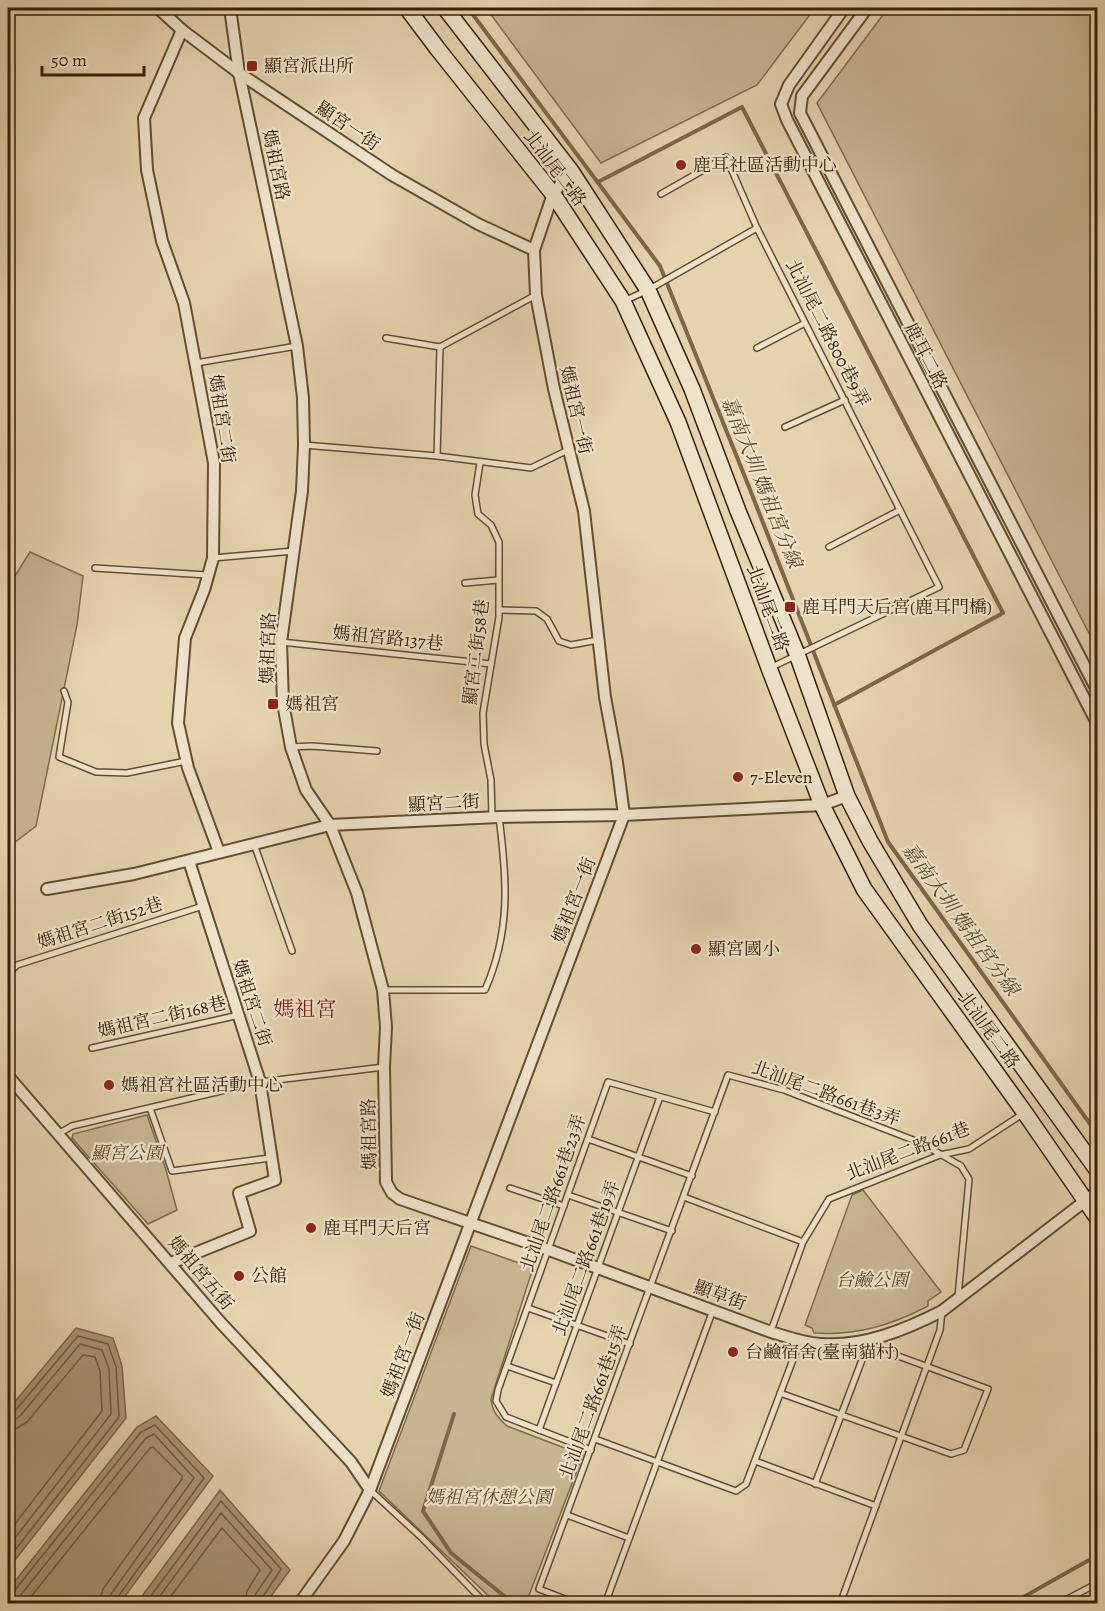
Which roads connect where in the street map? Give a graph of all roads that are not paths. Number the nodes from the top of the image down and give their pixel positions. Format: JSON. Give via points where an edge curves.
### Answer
{"nodes":[{"id":1,"x":158,"y":8,"type":"edge"},
{"id":2,"x":230,"y":8,"type":"edge"},
{"id":3,"x":407,"y":8,"type":"edge"},
{"id":4,"x":445,"y":8,"type":"edge"},
{"id":5,"x":844,"y":8,"type":"edge"},
{"id":6,"x":867,"y":8,"type":"edge"},
{"id":7,"x":183,"y":30,"type":"junction"},
{"id":8,"x":239,"y":73,"type":"junction"},
{"id":9,"x":571,"y":171,"type":"junction"},
{"id":10,"x":553,"y":194,"type":"junction"},
{"id":11,"x":662,"y":194,"type":"dead end"},
{"id":12,"x":757,"y":228,"type":"junction"},
{"id":13,"x":534,"y":250,"type":"junction"},
{"id":14,"x":648,"y":290,"type":"junction"},
{"id":15,"x":536,"y":295,"type":"junction"},
{"id":16,"x":623,"y":301,"type":"junction"},
{"id":17,"x":805,"y":323,"type":"junction"},
{"id":18,"x":386,"y":338,"type":"dead end"},
{"id":19,"x":297,"y":346,"type":"junction"},
{"id":20,"x":440,"y":347,"type":"junction"},
{"id":21,"x":757,"y":348,"type":"dead end"},
{"id":22,"x":196,"y":363,"type":"junction"},
{"id":23,"x":845,"y":400,"type":"junction"},
{"id":24,"x":785,"y":427,"type":"dead end"},
{"id":25,"x":304,"y":445,"type":"junction"},
{"id":26,"x":568,"y":450,"type":"junction"},
{"id":27,"x":437,"y":456,"type":"junction"},
{"id":28,"x":480,"y":463,"type":"junction"},
{"id":29,"x":900,"y":510,"type":"junction"},
{"id":30,"x":830,"y":546,"type":"dead end"},
{"id":31,"x":294,"y":551,"type":"junction"},
{"id":32,"x":213,"y":558,"type":"junction"},
{"id":33,"x":95,"y":568,"type":"dead end"},
{"id":34,"x":208,"y":575,"type":"junction"},
{"id":35,"x":498,"y":580,"type":"junction"},
{"id":36,"x":465,"y":583,"type":"dead end"},
{"id":37,"x":499,"y":610,"type":"junction"},
{"id":38,"x":598,"y":640,"type":"junction"},
{"id":39,"x":281,"y":642,"type":"junction"},
{"id":40,"x":798,"y":654,"type":"junction"},
{"id":41,"x":491,"y":664,"type":"junction"},
{"id":42,"x":769,"y":668,"type":"junction"},
{"id":43,"x":64,"y":691,"type":"dead end"},
{"id":44,"x":1098,"y":692,"type":"edge"},
{"id":45,"x":1098,"y":725,"type":"edge"},
{"id":46,"x":291,"y":747,"type":"junction"},
{"id":47,"x":377,"y":751,"type":"dead end"},
{"id":48,"x":186,"y":761,"type":"junction"},
{"id":49,"x":847,"y":796,"type":"junction"},
{"id":50,"x":822,"y":805,"type":"junction"},
{"id":51,"x":624,"y":815,"type":"junction"},
{"id":52,"x":496,"y":817,"type":"junction"},
{"id":53,"x":330,"y":825,"type":"junction"},
{"id":54,"x":254,"y":844,"type":"junction"},
{"id":55,"x":219,"y":852,"type":"junction"},
{"id":56,"x":189,"y":861,"type":"junction"},
{"id":57,"x":47,"y":889,"type":"dead end"},
{"id":58,"x":203,"y":906,"type":"junction"},
{"id":59,"x":292,"y":951,"type":"dead end"},
{"id":60,"x":8,"y":974,"type":"edge"},
{"id":61,"x":383,"y":990,"type":"junction"},
{"id":62,"x":239,"y":1015,"type":"junction"},
{"id":63,"x":92,"y":1048,"type":"dead end"},
{"id":64,"x":384,"y":1067,"type":"junction"},
{"id":65,"x":8,"y":1076,"type":"edge"},
{"id":66,"x":260,"y":1082,"type":"junction"},
{"id":67,"x":660,"y":1097,"type":"junction"},
{"id":68,"x":150,"y":1108,"type":"junction"},
{"id":69,"x":715,"y":1112,"type":"junction"},
{"id":70,"x":1025,"y":1113,"type":"junction"},
{"id":71,"x":58,"y":1134,"type":"junction"},
{"id":72,"x":588,"y":1139,"type":"junction"},
{"id":73,"x":940,"y":1155,"type":"junction"},
{"id":74,"x":638,"y":1157,"type":"junction"},
{"id":75,"x":270,"y":1158,"type":"junction"},
{"id":76,"x":1098,"y":1171,"type":"edge"},
{"id":77,"x":692,"y":1176,"type":"junction"},
{"id":78,"x":510,"y":1188,"type":"dead end"},
{"id":79,"x":1098,"y":1191,"type":"edge"},
{"id":80,"x":568,"y":1195,"type":"junction"},
{"id":81,"x":684,"y":1197,"type":"junction"},
{"id":82,"x":1084,"y":1201,"type":"junction"},
{"id":83,"x":564,"y":1206,"type":"junction"},
{"id":84,"x":618,"y":1212,"type":"junction"},
{"id":85,"x":1098,"y":1219,"type":"edge"},
{"id":86,"x":471,"y":1223,"type":"junction"},
{"id":87,"x":672,"y":1231,"type":"junction"},
{"id":88,"x":803,"y":1242,"type":"junction"},
{"id":89,"x":549,"y":1250,"type":"junction"},
{"id":90,"x":171,"y":1263,"type":"junction"},
{"id":91,"x":599,"y":1269,"type":"junction"},
{"id":92,"x":651,"y":1288,"type":"junction"},
{"id":93,"x":958,"y":1299,"type":"junction"},
{"id":94,"x":528,"y":1308,"type":"junction"},
{"id":95,"x":713,"y":1310,"type":"junction"},
{"id":96,"x":942,"y":1311,"type":"junction"},
{"id":97,"x":577,"y":1325,"type":"junction"},
{"id":98,"x":771,"y":1332,"type":"junction"},
{"id":99,"x":800,"y":1341,"type":"junction"},
{"id":100,"x":630,"y":1344,"type":"junction"},
{"id":101,"x":890,"y":1353,"type":"dead end"},
{"id":102,"x":862,"y":1360,"type":"dead end"},
{"id":103,"x":507,"y":1366,"type":"junction"},
{"id":104,"x":926,"y":1366,"type":"junction"},
{"id":105,"x":556,"y":1383,"type":"junction"},
{"id":106,"x":780,"y":1392,"type":"junction"},
{"id":107,"x":841,"y":1414,"type":"junction"},
{"id":108,"x":539,"y":1430,"type":"junction"},
{"id":109,"x":901,"y":1436,"type":"junction"},
{"id":110,"x":595,"y":1439,"type":"junction"},
{"id":111,"x":591,"y":1450,"type":"junction"},
{"id":112,"x":657,"y":1461,"type":"junction"},
{"id":113,"x":754,"y":1461,"type":"junction"},
{"id":114,"x":815,"y":1484,"type":"junction"},
{"id":115,"x":370,"y":1490,"type":"junction"},
{"id":116,"x":876,"y":1506,"type":"junction"},
{"id":117,"x":567,"y":1515,"type":"junction"},
{"id":118,"x":629,"y":1538,"type":"junction"},
{"id":119,"x":1098,"y":1583,"type":"edge"},
{"id":120,"x":299,"y":1604,"type":"edge"},
{"id":121,"x":486,"y":1604,"type":"edge"},
{"id":122,"x":578,"y":1604,"type":"edge"},
{"id":123,"x":605,"y":1604,"type":"edge"},
{"id":124,"x":840,"y":1604,"type":"edge"},
{"id":125,"x":1058,"y":1604,"type":"edge"}],
"edges":[{"from":1,"to":7,"type":"street","name":"顯宮一街"},
{"from":2,"to":8,"type":"street","name":"媽祖宮路"},
{"from":3,"to":10,"type":"street","name":"北汕尾二路"},
{"from":4,"to":9,"type":"street","name":"北汕尾二路"},
{"from":5,"to":45,"type":"street","name":"鹿耳二路","via":[[789,85],[781,105]]},
{"from":6,"to":44,"type":"street","name":"鹿耳二路","via":[[802,96],[800,113]]},
{"from":7,"to":8,"type":"street","name":"顯宮一街"},
{"from":7,"to":22,"type":"street","name":"媽祖宮二街","via":[[144,118],[151,190],[162,241],[184,303]]},
{"from":8,"to":13,"type":"street","name":"顯宮一街","via":[[392,176]]},
{"from":8,"to":19,"type":"street","name":"媽祖宮路"},
{"from":9,"to":10,"type":"street","name":"媽祖宮一街"},
{"from":9,"to":14,"type":"street","name":"北汕尾二路"},
{"from":10,"to":13,"type":"street","name":"媽祖宮一街"},
{"from":10,"to":16,"type":"street","name":"北汕尾二路"},
{"from":11,"to":12,"type":"lane","name":"北汕尾二路800巷9弄","via":[[726,158]]},
{"from":12,"to":14,"type":"lane"},
{"from":12,"to":17,"type":"lane","name":"北汕尾二路800巷9弄"},
{"from":13,"to":15,"type":"street","name":"媽祖宮一街"},
{"from":14,"to":16,"type":"lane"},
{"from":14,"to":40,"type":"street","name":"北汕尾二路"},
{"from":15,"to":20,"type":"lane"},
{"from":15,"to":26,"type":"street","name":"媽祖宮一街"},
{"from":16,"to":42,"type":"street","name":"北汕尾二路","via":[[678,422]]},
{"from":17,"to":21,"type":"lane"},
{"from":17,"to":23,"type":"lane","name":"北汕尾二路800巷9弄"},
{"from":18,"to":20,"type":"lane"},
{"from":19,"to":22,"type":"lane"},
{"from":19,"to":25,"type":"street","name":"媽祖宮路"},
{"from":20,"to":27,"type":"lane"},
{"from":22,"to":32,"type":"street","name":"媽祖宮二街","via":[[214,463]]},
{"from":23,"to":24,"type":"lane"},
{"from":23,"to":29,"type":"lane","name":"北汕尾二路800巷9弄"},
{"from":25,"to":27,"type":"lane"},
{"from":25,"to":31,"type":"street","name":"媽祖宮路"},
{"from":26,"to":28,"type":"lane","via":[[531,468]]},
{"from":26,"to":38,"type":"street","name":"媽祖宮一街","via":[[584,511]]},
{"from":27,"to":28,"type":"lane"},
{"from":28,"to":35,"type":"lane","name":"顯宮二街58巷","via":[[475,495],[478,514],[491,525],[499,542]]},
{"from":29,"to":30,"type":"lane"},
{"from":29,"to":40,"type":"lane","name":"北汕尾二路800巷9弄","via":[[939,587]]},
{"from":31,"to":32,"type":"lane"},
{"from":31,"to":39,"type":"street","name":"媽祖宮路"},
{"from":32,"to":34,"type":"street","name":"媽祖宮二街"},
{"from":33,"to":34,"type":"lane"},
{"from":34,"to":48,"type":"street","name":"媽祖宮二街","via":[[185,638],[178,723]]},
{"from":35,"to":36,"type":"lane"},
{"from":35,"to":37,"type":"lane","name":"顯宮二街58巷"},
{"from":37,"to":38,"type":"lane","via":[[536,611],[547,619],[559,641],[571,645]]},
{"from":37,"to":41,"type":"lane","name":"顯宮二街58巷"},
{"from":38,"to":51,"type":"street","name":"媽祖宮一街"},
{"from":39,"to":41,"type":"lane","name":"媽祖宮路137巷"},
{"from":39,"to":46,"type":"street","name":"媽祖宮路","via":[[283,703]]},
{"from":40,"to":42,"type":"lane"},
{"from":40,"to":49,"type":"street","name":"北汕尾二路"},
{"from":41,"to":52,"type":"lane","name":"顯宮二街58巷","via":[[483,713],[484,744]]},
{"from":42,"to":50,"type":"street","name":"北汕尾二路"},
{"from":43,"to":48,"type":"lane","via":[[68,702],[59,757],[96,772],[127,773]]},
{"from":46,"to":47,"type":"lane"},
{"from":46,"to":53,"type":"street","name":"媽祖宮路","via":[[306,790]]},
{"from":48,"to":55,"type":"street","name":"媽祖宮二街"},
{"from":49,"to":50,"type":"street","name":"顯宮二街"},
{"from":49,"to":76,"type":"street","name":"北汕尾二路","via":[[920,925]]},
{"from":50,"to":51,"type":"street","name":"顯宮二街"},
{"from":50,"to":70,"type":"street","name":"北汕尾二路","via":[[864,889]]},
{"from":51,"to":52,"type":"street","name":"顯宮二街"},
{"from":51,"to":86,"type":"street","name":"媽祖宮一街"},
{"from":52,"to":53,"type":"street","name":"顯宮二街"},
{"from":52,"to":61,"type":"lane","name":"顯宮二街58巷","via":[[506,871],[503,939],[485,990]]},
{"from":53,"to":54,"type":"street","name":"顯宮二街"},
{"from":53,"to":61,"type":"street","name":"媽祖宮路","via":[[357,893]]},
{"from":54,"to":55,"type":"street","name":"顯宮二街"},
{"from":54,"to":59,"type":"lane"},
{"from":55,"to":56,"type":"street","name":"顯宮二街"},
{"from":56,"to":57,"type":"street","name":"顯宮二街"},
{"from":56,"to":58,"type":"street","name":"媽祖宮二街"},
{"from":58,"to":60,"type":"lane","name":"媽祖宮二街152巷","via":[[17,965]]},
{"from":58,"to":62,"type":"street","name":"媽祖宮二街"},
{"from":61,"to":64,"type":"street","name":"媽祖宮路"},
{"from":62,"to":63,"type":"lane","name":"媽祖宮二街168巷"},
{"from":62,"to":66,"type":"street","name":"媽祖宮二街"},
{"from":64,"to":66,"type":"lane"},
{"from":64,"to":86,"type":"street","name":"媽祖宮路","via":[[386,1182],[392,1193]]},
{"from":65,"to":71,"type":"street","name":"媽祖宮五街"},
{"from":66,"to":68,"type":"lane"},
{"from":66,"to":75,"type":"street","name":"媽祖宮二街"},
{"from":67,"to":69,"type":"lane","name":"北汕尾二路661巷23弄"},
{"from":67,"to":72,"type":"lane","name":"北汕尾二路661巷23弄","via":[[608,1082]]},
{"from":67,"to":74,"type":"lane","name":"北汕尾二路661巷19弄"},
{"from":68,"to":71,"type":"lane","via":[[72,1126]]},
{"from":68,"to":75,"type":"lane","via":[[172,1171]]},
{"from":69,"to":73,"type":"lane","name":"北汕尾二路661巷3弄","via":[[728,1075],[784,1090],[921,1143]]},
{"from":69,"to":77,"type":"lane","name":"北汕尾二路661巷3弄"},
{"from":70,"to":73,"type":"lane","name":"北汕尾二路661巷","via":[[969,1149]]},
{"from":70,"to":82,"type":"street","name":"北汕尾二路"},
{"from":71,"to":90,"type":"street","name":"媽祖宮五街"},
{"from":72,"to":74,"type":"lane"},
{"from":72,"to":80,"type":"lane","name":"北汕尾二路661巷23弄"},
{"from":73,"to":88,"type":"lane","name":"北汕尾二路661巷","via":[[829,1199]]},
{"from":73,"to":93,"type":"lane","name":"北汕尾二路661巷3弄","via":[[961,1166],[969,1179]]},
{"from":74,"to":77,"type":"lane"},
{"from":74,"to":84,"type":"lane","name":"北汕尾二路661巷19弄"},
{"from":75,"to":90,"type":"street","name":"媽祖宮二街","via":[[275,1180],[239,1193],[250,1231]]},
{"from":77,"to":81,"type":"lane","name":"北汕尾二路661巷3弄"},
{"from":78,"to":83,"type":"lane"},
{"from":79,"to":82,"type":"street"},
{"from":80,"to":83,"type":"lane","name":"北汕尾二路661巷23弄"},
{"from":80,"to":84,"type":"lane"},
{"from":81,"to":87,"type":"lane","name":"北汕尾二路661巷3弄"},
{"from":81,"to":88,"type":"lane"},
{"from":82,"to":85,"type":"street","name":"北汕尾二路"},
{"from":82,"to":93,"type":"street"},
{"from":83,"to":89,"type":"lane","name":"北汕尾二路661巷23弄"},
{"from":84,"to":87,"type":"lane"},
{"from":84,"to":91,"type":"lane","name":"北汕尾二路661巷19弄"},
{"from":86,"to":89,"type":"street","name":"顯草街"},
{"from":86,"to":115,"type":"street","name":"媽祖宮一街"},
{"from":87,"to":92,"type":"lane","name":"北汕尾二路661巷3弄"},
{"from":88,"to":98,"type":"lane","name":"北汕尾二路661巷"},
{"from":89,"to":91,"type":"street","name":"顯草街"},
{"from":89,"to":94,"type":"lane","name":"北汕尾二路661巷23弄"},
{"from":90,"to":115,"type":"street","name":"媽祖宮五街","via":[[221,1323],[351,1462]]},
{"from":91,"to":92,"type":"street","name":"顯草街"},
{"from":91,"to":97,"type":"lane","name":"北汕尾二路661巷19弄"},
{"from":92,"to":95,"type":"street","name":"顯草街"},
{"from":92,"to":100,"type":"lane","name":"北汕尾二路661巷15弄"},
{"from":93,"to":96,"type":"street","name":"顯草街"},
{"from":94,"to":97,"type":"lane"},
{"from":94,"to":103,"type":"lane","name":"北汕尾二路661巷23弄"},
{"from":95,"to":98,"type":"street","name":"顯草街"},
{"from":95,"to":112,"type":"lane"},
{"from":96,"to":99,"type":"street","name":"顯草街","via":[[878,1338],[844,1344]]},
{"from":96,"to":104,"type":"lane","via":[[940,1330]]},
{"from":97,"to":100,"type":"lane"},
{"from":97,"to":105,"type":"lane","name":"北汕尾二路661巷19弄"},
{"from":98,"to":99,"type":"street","name":"顯草街"},
{"from":99,"to":106,"type":"lane"},
{"from":100,"to":110,"type":"lane","name":"北汕尾二路661巷15弄"},
{"from":101,"to":104,"type":"lane"},
{"from":102,"to":107,"type":"lane"},
{"from":103,"to":105,"type":"lane"},
{"from":103,"to":108,"type":"lane","name":"北汕尾二路661巷23弄","via":[[496,1401],[506,1417]]},
{"from":104,"to":109,"type":"lane"},
{"from":104,"to":109,"type":"lane","via":[[988,1389],[964,1450],[951,1454]]},
{"from":105,"to":108,"type":"lane","name":"北汕尾二路661巷19弄"},
{"from":106,"to":107,"type":"lane"},
{"from":106,"to":113,"type":"lane"},
{"from":107,"to":109,"type":"lane"},
{"from":107,"to":114,"type":"lane"},
{"from":108,"to":111,"type":"lane"},
{"from":109,"to":116,"type":"lane"},
{"from":110,"to":111,"type":"lane","name":"北汕尾二路661巷15弄"},
{"from":110,"to":112,"type":"lane"},
{"from":111,"to":117,"type":"lane","name":"北汕尾二路661巷15弄"},
{"from":112,"to":113,"type":"lane","via":[[736,1491],[746,1484]]},
{"from":112,"to":118,"type":"lane"},
{"from":113,"to":114,"type":"lane"},
{"from":114,"to":116,"type":"lane"},
{"from":115,"to":120,"type":"street","name":"媽祖宮一街","via":[[344,1541]]},
{"from":115,"to":121,"type":"lane"},
{"from":116,"to":124,"type":"lane"},
{"from":117,"to":118,"type":"lane"},
{"from":117,"to":122,"type":"lane","name":"北汕尾二路661巷15弄","via":[[539,1589]]},
{"from":118,"to":123,"type":"lane"},
{"from":119,"to":125,"type":"lane"}]}
